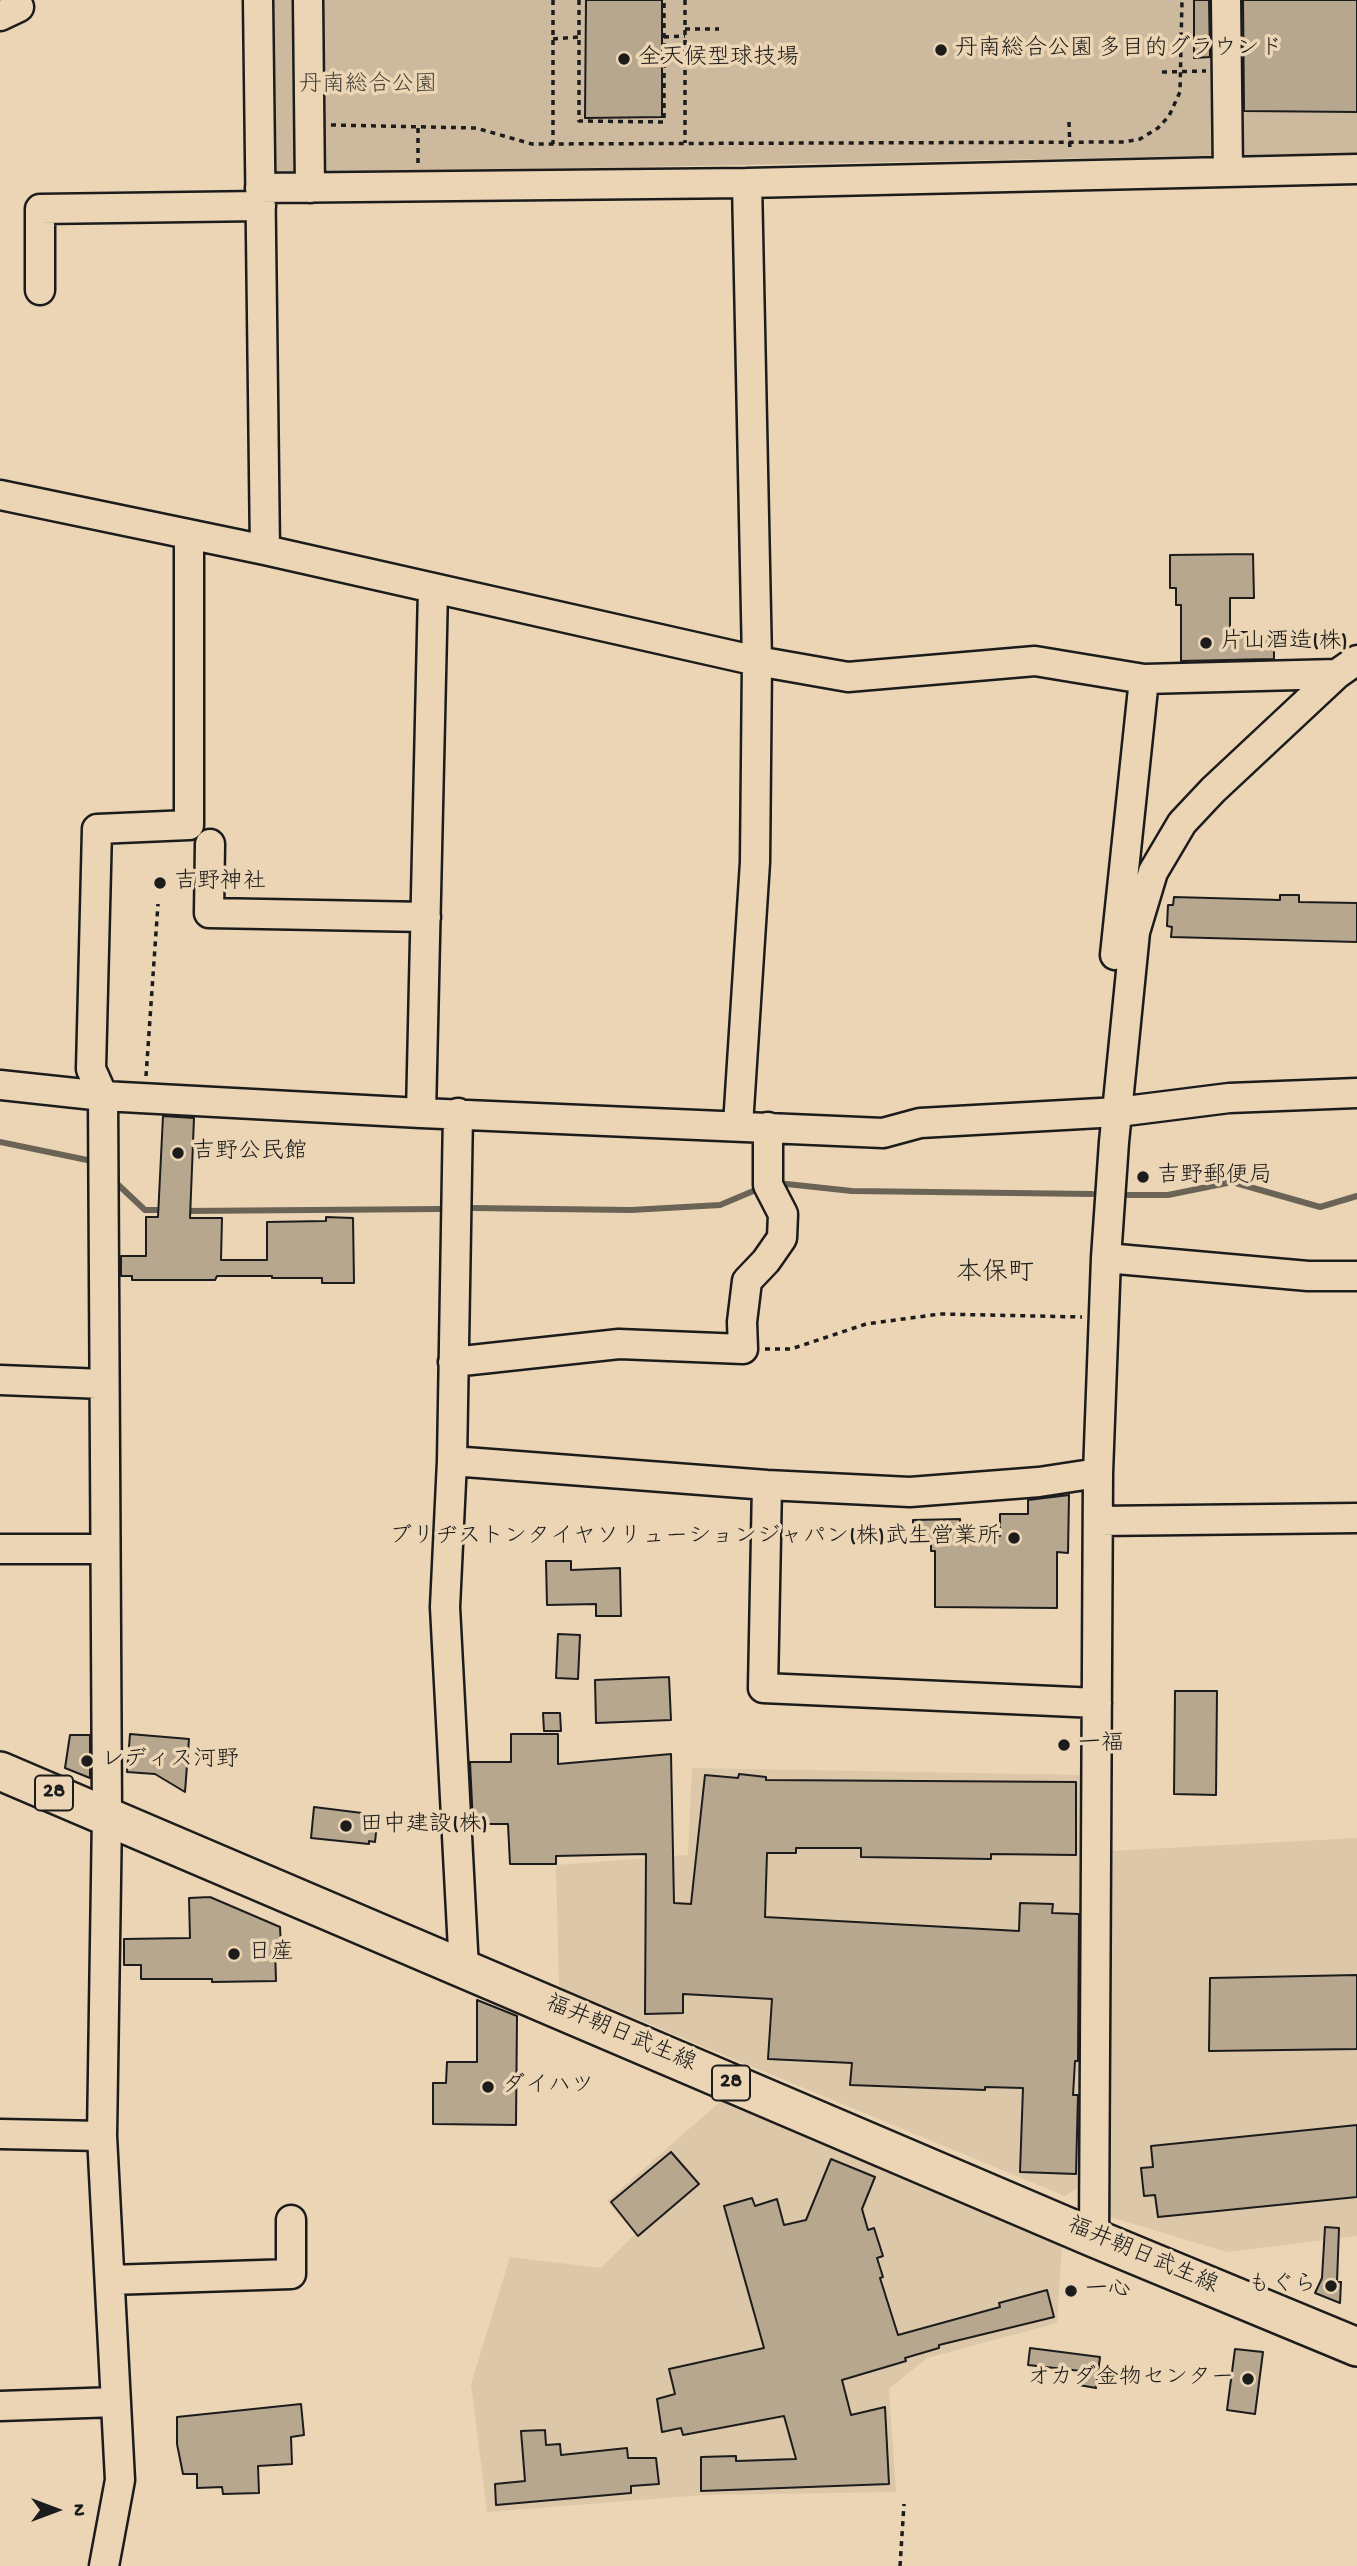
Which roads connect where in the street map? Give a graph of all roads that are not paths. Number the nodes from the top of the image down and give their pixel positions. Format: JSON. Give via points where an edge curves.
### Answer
{"nodes":[{"id":1,"x":258,"y":0,"type":"edge"},
{"id":2,"x":308,"y":0,"type":"edge"},
{"id":3,"x":1226,"y":0,"type":"edge"},
{"id":4,"x":1357,"y":169,"type":"edge"},
{"id":5,"x":1228,"y":172,"type":"junction"},
{"id":6,"x":747,"y":183,"type":"junction"},
{"id":7,"x":310,"y":188,"type":"junction"},
{"id":8,"x":260,"y":197,"type":"junction"},
{"id":9,"x":40,"y":290,"type":"dead end"},
{"id":10,"x":0,"y":495,"type":"edge"},
{"id":11,"x":189,"y":535,"type":"junction"},
{"id":12,"x":265,"y":550,"type":"junction"},
{"id":13,"x":433,"y":589,"type":"junction"},
{"id":14,"x":757,"y":660,"type":"junction"},
{"id":15,"x":1347,"y":667,"type":"edge"},
{"id":16,"x":1144,"y":679,"type":"junction"},
{"id":17,"x":210,"y":844,"type":"dead end"},
{"id":18,"x":426,"y":917,"type":"junction"},
{"id":19,"x":1132,"y":981,"type":"junction"},
{"id":20,"x":0,"y":1085,"type":"edge"},
{"id":21,"x":1357,"y":1093,"type":"edge"},
{"id":22,"x":103,"y":1096,"type":"junction"},
{"id":23,"x":1118,"y":1112,"type":"junction"},
{"id":24,"x":421,"y":1113,"type":"junction"},
{"id":25,"x":458,"y":1113,"type":"junction"},
{"id":26,"x":738,"y":1125,"type":"junction"},
{"id":27,"x":768,"y":1127,"type":"junction"},
{"id":28,"x":1106,"y":1258,"type":"junction"},
{"id":29,"x":1357,"y":1276,"type":"edge"},
{"id":30,"x":453,"y":1362,"type":"junction"},
{"id":31,"x":0,"y":1380,"type":"edge"},
{"id":32,"x":104,"y":1384,"type":"junction"},
{"id":33,"x":452,"y":1461,"type":"junction"},
{"id":34,"x":1098,"y":1473,"type":"junction"},
{"id":35,"x":767,"y":1485,"type":"junction"},
{"id":36,"x":1357,"y":1518,"type":"edge"},
{"id":37,"x":1098,"y":1521,"type":"junction"},
{"id":38,"x":0,"y":1549,"type":"edge"},
{"id":39,"x":104,"y":1549,"type":"junction"},
{"id":40,"x":1097,"y":1703,"type":"junction"},
{"id":41,"x":0,"y":1771,"type":"edge"},
{"id":42,"x":107,"y":1815,"type":"junction"},
{"id":43,"x":464,"y":1969,"type":"junction"},
{"id":44,"x":0,"y":2134,"type":"edge"},
{"id":45,"x":102,"y":2136,"type":"junction"},
{"id":46,"x":291,"y":2220,"type":"dead end"},
{"id":47,"x":1094,"y":2238,"type":"junction"},
{"id":48,"x":110,"y":2280,"type":"junction"},
{"id":49,"x":1357,"y":2347,"type":"edge"},
{"id":50,"x":116,"y":2402,"type":"junction"},
{"id":51,"x":0,"y":2406,"type":"edge"},
{"id":52,"x":104,"y":2566,"type":"edge"}],
"edges":[{"from":1,"to":8,"type":"street"},
{"from":2,"to":7,"type":"street"},
{"from":3,"to":5,"type":"street"},
{"from":4,"to":5,"type":"street"},
{"from":5,"to":6,"type":"street"},
{"from":6,"to":7,"type":"street"},
{"from":6,"to":14,"type":"street"},
{"from":7,"to":8,"type":"street"},
{"from":8,"to":9,"type":"street","via":[[40,209]]},
{"from":8,"to":12,"type":"street"},
{"from":10,"to":11,"type":"street"},
{"from":11,"to":12,"type":"street"},
{"from":11,"to":22,"type":"street","via":[[189,825],[97,828],[91,1069]]},
{"from":12,"to":13,"type":"street"},
{"from":13,"to":14,"type":"street"},
{"from":13,"to":18,"type":"street"},
{"from":14,"to":16,"type":"street","via":[[848,677],[1035,661]]},
{"from":14,"to":26,"type":"street","via":[[755,862]]},
{"from":15,"to":16,"type":"street"},
{"from":15,"to":19,"type":"street","via":[[1182,823],[1153,872],[1135,932]]},
{"from":16,"to":19,"type":"street","via":[[1115,956]]},
{"from":17,"to":18,"type":"street","via":[[209,913]]},
{"from":18,"to":24,"type":"street"},
{"from":19,"to":23,"type":"street"},
{"from":20,"to":22,"type":"street"},
{"from":21,"to":23,"type":"street","via":[[1229,1098]]},
{"from":22,"to":24,"type":"street"},
{"from":22,"to":32,"type":"street"},
{"from":23,"to":27,"type":"street","via":[[920,1123],[883,1133]]},
{"from":23,"to":28,"type":"street"},
{"from":24,"to":25,"type":"street"},
{"from":25,"to":26,"type":"street"},
{"from":25,"to":30,"type":"street"},
{"from":26,"to":27,"type":"street"},
{"from":27,"to":30,"type":"street","via":[[768,1185],[783,1214],[782,1238],[747,1281],[743,1349],[619,1343]]},
{"from":28,"to":29,"type":"street","via":[[1308,1276]]},
{"from":28,"to":34,"type":"street"},
{"from":30,"to":33,"type":"street"},
{"from":31,"to":32,"type":"street"},
{"from":32,"to":39,"type":"street"},
{"from":33,"to":35,"type":"street"},
{"from":33,"to":43,"type":"street","via":[[445,1607]]},
{"from":34,"to":35,"type":"street","via":[[910,1493]]},
{"from":34,"to":37,"type":"street"},
{"from":35,"to":40,"type":"street","via":[[763,1688]]},
{"from":36,"to":37,"type":"street"},
{"from":37,"to":40,"type":"street"},
{"from":38,"to":39,"type":"street"},
{"from":39,"to":42,"type":"street"},
{"from":40,"to":47,"type":"street"},
{"from":41,"to":42,"type":"main road","name":"福井朝日武生線","number":"28"},
{"from":42,"to":43,"type":"main road","name":"福井朝日武生線","number":"28"},
{"from":42,"to":45,"type":"street"},
{"from":43,"to":47,"type":"main road","name":"福井朝日武生線","number":"28"},
{"from":44,"to":45,"type":"street"},
{"from":45,"to":48,"type":"street"},
{"from":46,"to":48,"type":"street","via":[[291,2274]]},
{"from":47,"to":49,"type":"main road","name":"福井朝日武生線","number":"28"},
{"from":48,"to":50,"type":"street"},
{"from":50,"to":51,"type":"street"},
{"from":50,"to":52,"type":"street","via":[[120,2480]]}]}
